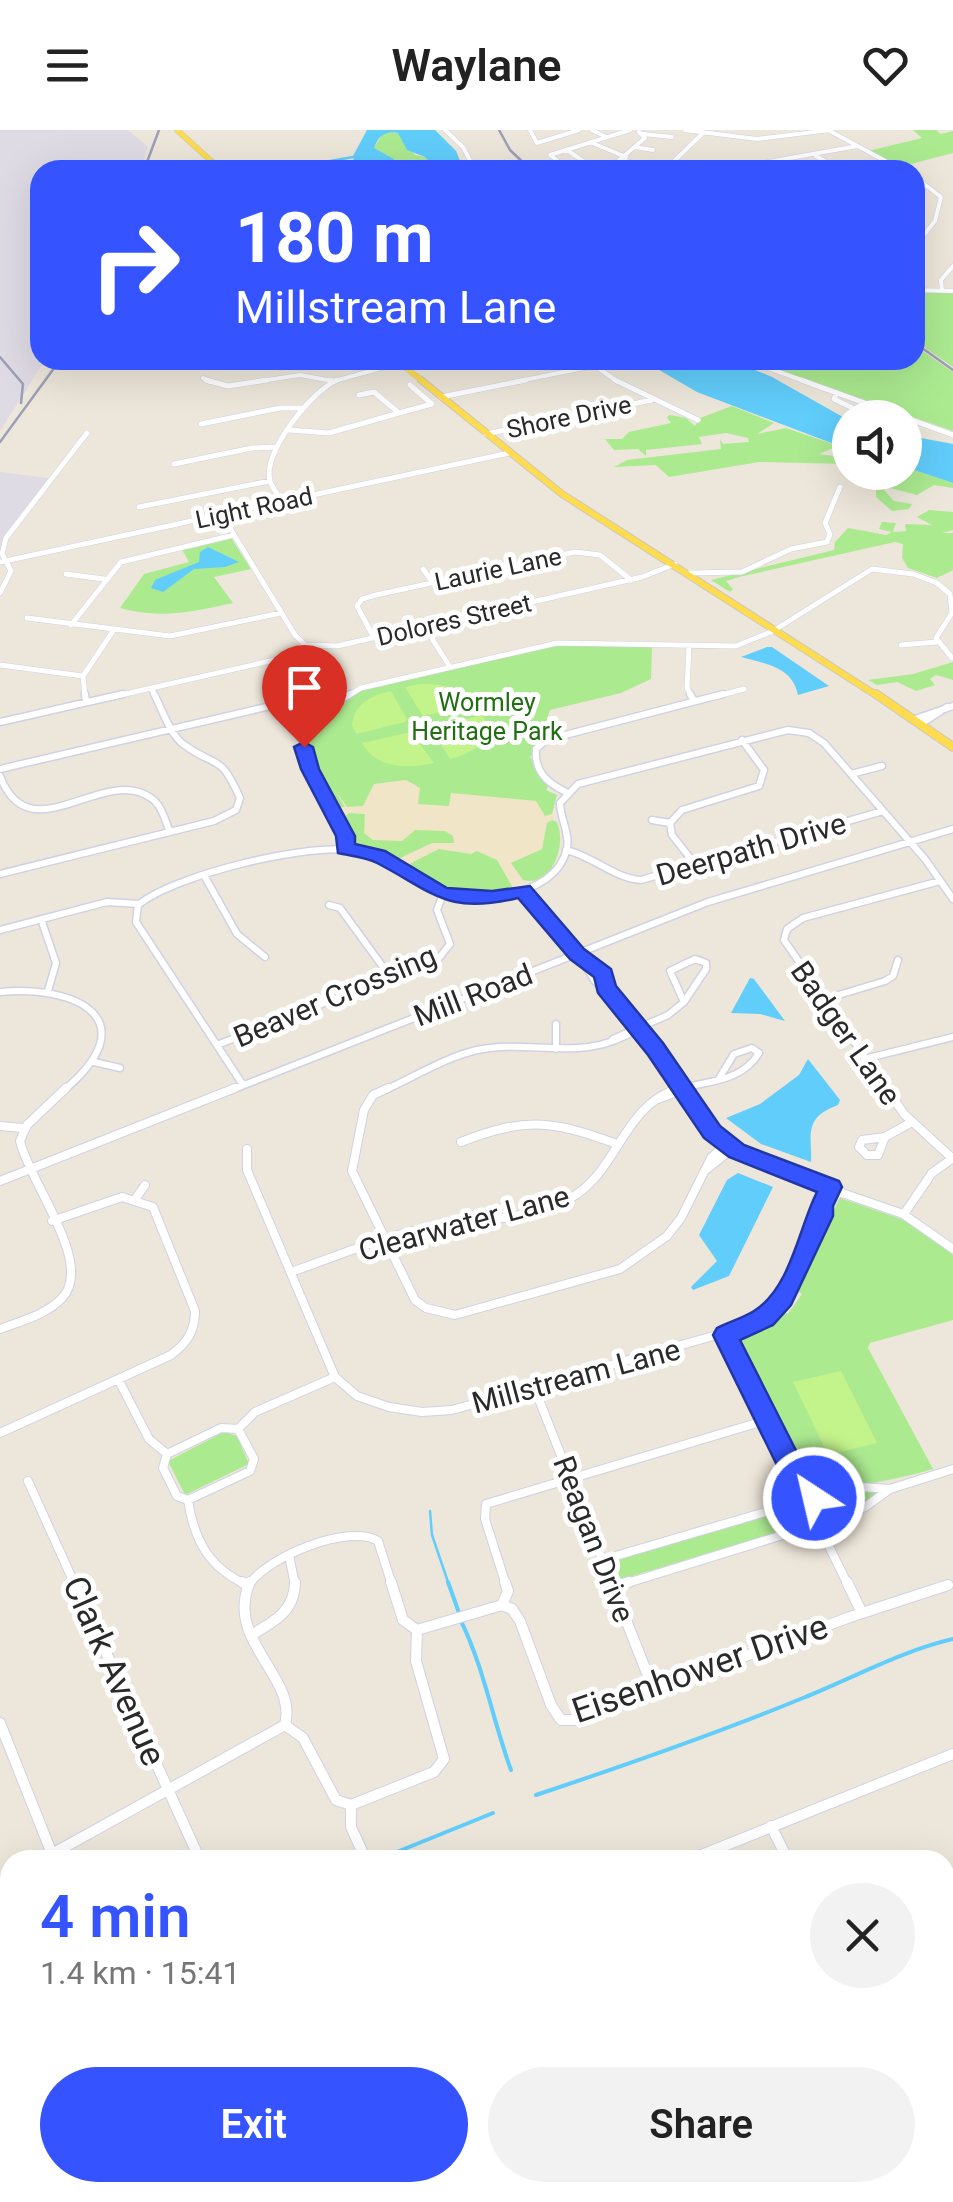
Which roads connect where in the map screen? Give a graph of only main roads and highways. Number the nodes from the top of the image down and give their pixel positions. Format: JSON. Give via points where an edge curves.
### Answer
{"nodes":[{"id":1,"x":174,"y":130,"type":"edge"},
{"id":2,"x":208,"y":160,"type":"edge"},
{"id":3,"x":408,"y":370,"type":"edge"},
{"id":4,"x":953,"y":747,"type":"edge"}],
"edges":[{"from":1,"to":2,"type":"main road"},
{"from":3,"to":4,"type":"main road","via":[[584,508]]}]}
